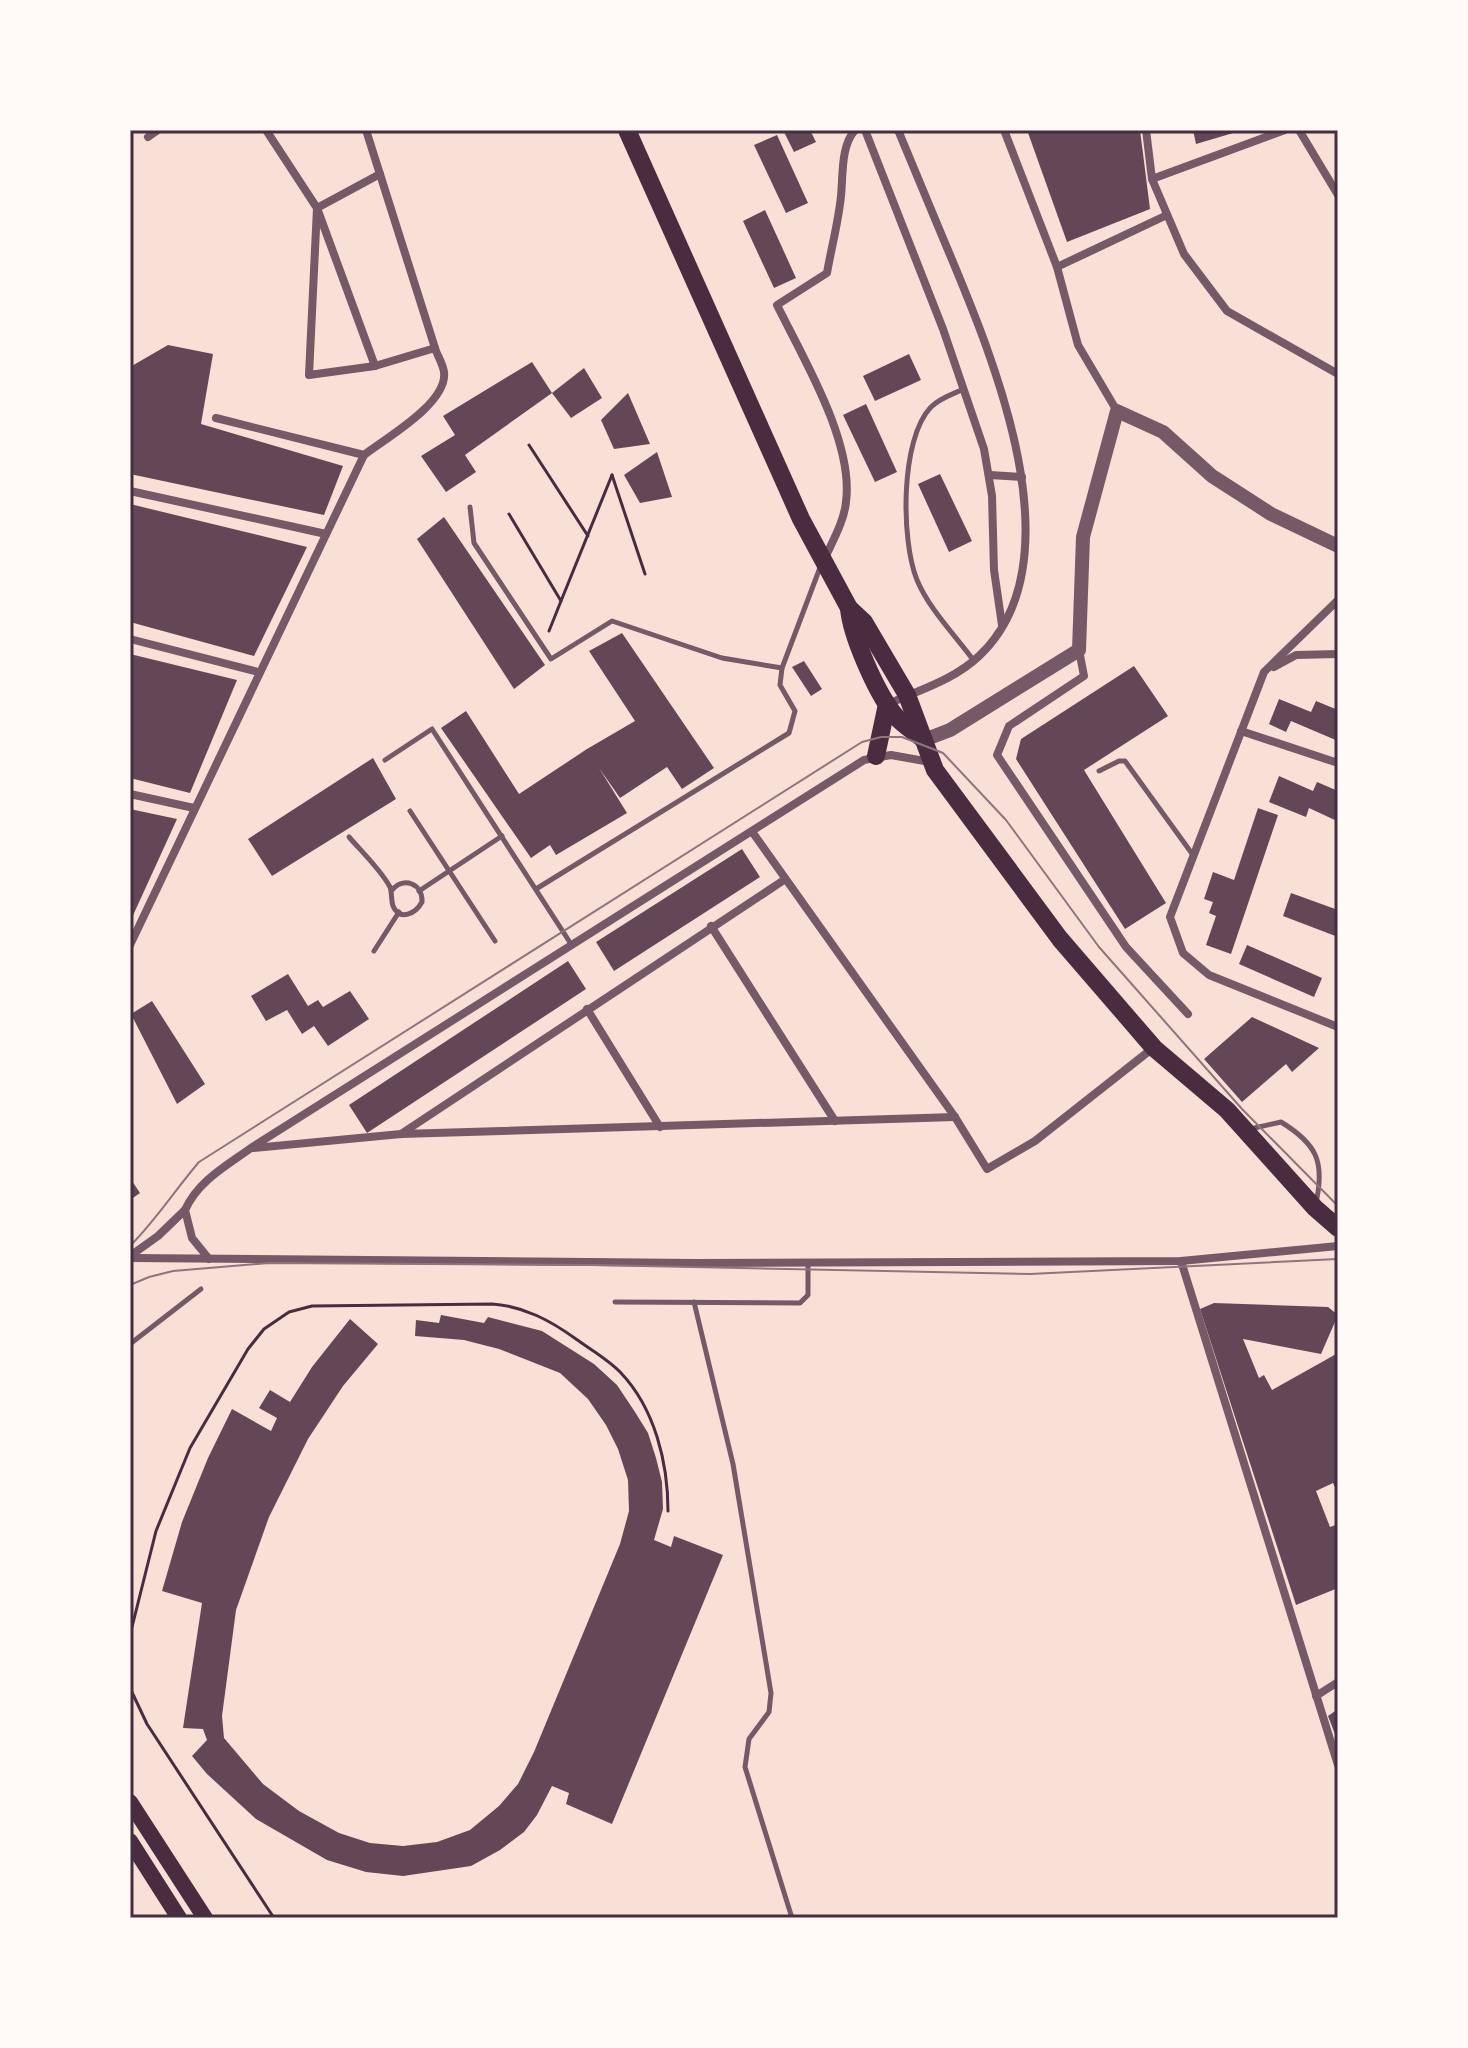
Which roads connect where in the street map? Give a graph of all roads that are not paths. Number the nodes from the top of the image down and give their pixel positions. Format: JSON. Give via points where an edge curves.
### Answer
{"nodes":[{"id":1,"x":158,"y":130,"type":"edge"},
{"id":2,"x":266,"y":130,"type":"edge"},
{"id":3,"x":366,"y":130,"type":"edge"},
{"id":4,"x":627,"y":130,"type":"edge"},
{"id":5,"x":855,"y":130,"type":"edge"},
{"id":6,"x":865,"y":130,"type":"edge"},
{"id":7,"x":898,"y":130,"type":"edge"},
{"id":8,"x":1004,"y":130,"type":"edge"},
{"id":9,"x":1146,"y":130,"type":"edge"},
{"id":10,"x":1285,"y":130,"type":"edge"},
{"id":11,"x":1299,"y":130,"type":"edge"},
{"id":12,"x":148,"y":137,"type":"dead end"},
{"id":13,"x":380,"y":174,"type":"junction"},
{"id":14,"x":1152,"y":179,"type":"junction"},
{"id":15,"x":1338,"y":195,"type":"edge"},
{"id":16,"x":317,"y":208,"type":"junction"},
{"id":17,"x":1167,"y":215,"type":"junction"},
{"id":18,"x":1057,"y":267,"type":"junction"},
{"id":19,"x":435,"y":348,"type":"junction"},
{"id":20,"x":375,"y":366,"type":"junction"},
{"id":21,"x":1338,"y":374,"type":"edge"},
{"id":22,"x":965,"y":389,"type":"junction"},
{"id":23,"x":1117,"y":411,"type":"junction"},
{"id":24,"x":216,"y":418,"type":"dead end"},
{"id":25,"x":364,"y":455,"type":"junction"},
{"id":26,"x":990,"y":475,"type":"junction"},
{"id":27,"x":1022,"y":477,"type":"junction"},
{"id":28,"x":130,"y":491,"type":"edge"},
{"id":29,"x":470,"y":507,"type":"dead end"},
{"id":30,"x":326,"y":534,"type":"junction"},
{"id":31,"x":1338,"y":546,"type":"edge"},
{"id":32,"x":823,"y":561,"type":"junction"},
{"id":33,"x":1338,"y":600,"type":"edge"},
{"id":34,"x":849,"y":608,"type":"junction"},
{"id":35,"x":1002,"y":625,"type":"junction"},
{"id":36,"x":130,"y":639,"type":"edge"},
{"id":37,"x":1079,"y":650,"type":"junction"},
{"id":38,"x":1338,"y":654,"type":"edge"},
{"id":39,"x":974,"y":661,"type":"junction"},
{"id":40,"x":782,"y":668,"type":"junction"},
{"id":41,"x":258,"y":672,"type":"junction"},
{"id":42,"x":1264,"y":672,"type":"junction"},
{"id":43,"x":907,"y":695,"type":"junction"},
{"id":44,"x":887,"y":704,"type":"junction"},
{"id":45,"x":1241,"y":731,"type":"junction"},
{"id":46,"x":924,"y":740,"type":"junction"},
{"id":47,"x":876,"y":756,"type":"junction"},
{"id":48,"x":385,"y":760,"type":"dead end"},
{"id":49,"x":931,"y":763,"type":"junction"},
{"id":50,"x":1338,"y":763,"type":"edge"},
{"id":51,"x":1099,"y":771,"type":"dead end"},
{"id":52,"x":130,"y":794,"type":"edge"},
{"id":53,"x":194,"y":808,"type":"junction"},
{"id":54,"x":410,"y":811,"type":"dead end"},
{"id":55,"x":753,"y":833,"type":"junction"},
{"id":56,"x":502,"y":836,"type":"junction"},
{"id":57,"x":349,"y":837,"type":"dead end"},
{"id":58,"x":1193,"y":855,"type":"junction"},
{"id":59,"x":449,"y":871,"type":"junction"},
{"id":60,"x":784,"y":880,"type":"junction"},
{"id":61,"x":536,"y":889,"type":"junction"},
{"id":62,"x":392,"y":890,"type":"junction"},
{"id":63,"x":419,"y":891,"type":"junction"},
{"id":64,"x":399,"y":912,"type":"junction"},
{"id":65,"x":711,"y":926,"type":"junction"},
{"id":66,"x":495,"y":941,"type":"dead end"},
{"id":67,"x":571,"y":944,"type":"junction"},
{"id":68,"x":130,"y":945,"type":"edge"},
{"id":69,"x":374,"y":951,"type":"dead end"},
{"id":70,"x":587,"y":1009,"type":"junction"},
{"id":71,"x":1188,"y":1014,"type":"dead end"},
{"id":72,"x":1338,"y":1027,"type":"edge"},
{"id":73,"x":1154,"y":1048,"type":"junction"},
{"id":74,"x":955,"y":1117,"type":"junction"},
{"id":75,"x":835,"y":1121,"type":"junction"},
{"id":76,"x":660,"y":1127,"type":"junction"},
{"id":77,"x":1245,"y":1130,"type":"junction"},
{"id":78,"x":401,"y":1134,"type":"junction"},
{"id":79,"x":251,"y":1148,"type":"junction"},
{"id":80,"x":1315,"y":1208,"type":"junction"},
{"id":81,"x":185,"y":1210,"type":"junction"},
{"id":82,"x":1338,"y":1228,"type":"edge"},
{"id":83,"x":1338,"y":1246,"type":"edge"},
{"id":84,"x":130,"y":1257,"type":"edge"},
{"id":85,"x":209,"y":1259,"type":"junction"},
{"id":86,"x":1181,"y":1261,"type":"junction"},
{"id":87,"x":808,"y":1263,"type":"junction"},
{"id":88,"x":201,"y":1289,"type":"dead end"},
{"id":89,"x":615,"y":1302,"type":"dead end"},
{"id":90,"x":694,"y":1302,"type":"junction"},
{"id":91,"x":130,"y":1344,"type":"edge"},
{"id":92,"x":1338,"y":1682,"type":"edge"},
{"id":93,"x":1316,"y":1696,"type":"junction"},
{"id":94,"x":1338,"y":1765,"type":"edge"},
{"id":95,"x":130,"y":1802,"type":"edge"},
{"id":96,"x":130,"y":1841,"type":"edge"},
{"id":97,"x":193,"y":1914,"type":"edge"},
{"id":98,"x":792,"y":1918,"type":"edge"}],
"edges":[{"from":1,"to":12,"type":"street"},
{"from":2,"to":16,"type":"street"},
{"from":3,"to":13,"type":"street"},
{"from":4,"to":32,"type":"main road"},
{"from":5,"to":32,"type":"street","via":[[842,171],[827,273],[777,305],[823,398],[846,467],[846,506]]},
{"from":6,"to":22,"type":"street"},
{"from":7,"to":27,"type":"street","via":[[988,344]]},
{"from":8,"to":18,"type":"street"},
{"from":9,"to":14,"type":"street"},
{"from":10,"to":14,"type":"street"},
{"from":11,"to":15,"type":"street"},
{"from":13,"to":16,"type":"street"},
{"from":13,"to":19,"type":"street"},
{"from":14,"to":17,"type":"street"},
{"from":16,"to":20,"type":"street"},
{"from":16,"to":20,"type":"street","via":[[309,375]]},
{"from":17,"to":18,"type":"street"},
{"from":17,"to":21,"type":"street","via":[[1184,254],[1227,311]]},
{"from":18,"to":23,"type":"street","via":[[1078,345]]},
{"from":19,"to":20,"type":"street"},
{"from":19,"to":25,"type":"street","via":[[444,372],[441,390],[431,404]]},
{"from":22,"to":26,"type":"street"},
{"from":22,"to":39,"type":"lane","via":[[932,406],[922,419],[909,472],[905,525],[918,583]]},
{"from":23,"to":31,"type":"street","via":[[1163,432],[1212,476],[1271,514]]},
{"from":23,"to":37,"type":"street","via":[[1083,537]]},
{"from":24,"to":25,"type":"street"},
{"from":25,"to":30,"type":"street"},
{"from":26,"to":27,"type":"street"},
{"from":26,"to":35,"type":"street"},
{"from":27,"to":35,"type":"street","via":[[1018,591]]},
{"from":28,"to":30,"type":"street"},
{"from":29,"to":40,"type":"lane","via":[[474,543],[551,659],[612,621],[708,654]]},
{"from":30,"to":41,"type":"street"},
{"from":32,"to":34,"type":"main road"},
{"from":32,"to":40,"type":"lane"},
{"from":33,"to":42,"type":"street"},
{"from":34,"to":43,"type":"main road","via":[[864,622]]},
{"from":34,"to":44,"type":"main road","via":[[854,635]]},
{"from":35,"to":39,"type":"street"},
{"from":36,"to":41,"type":"street"},
{"from":37,"to":46,"type":"street","via":[[950,730]]},
{"from":37,"to":71,"type":"street","via":[[1084,676],[1009,726],[997,755],[1126,947]]},
{"from":38,"to":42,"type":"street","via":[[1296,655]]},
{"from":39,"to":43,"type":"street"},
{"from":40,"to":61,"type":"lane","via":[[780,685],[795,711],[789,733]]},
{"from":41,"to":53,"type":"street"},
{"from":42,"to":45,"type":"street"},
{"from":43,"to":44,"type":"street"},
{"from":43,"to":46,"type":"main road"},
{"from":44,"to":46,"type":"main road"},
{"from":44,"to":47,"type":"main road"},
{"from":45,"to":50,"type":"street"},
{"from":45,"to":58,"type":"street"},
{"from":46,"to":49,"type":"main road"},
{"from":47,"to":49,"type":"street"},
{"from":47,"to":55,"type":"street"},
{"from":48,"to":56,"type":"lane","via":[[432,729]]},
{"from":49,"to":73,"type":"main road","via":[[1060,939]]},
{"from":51,"to":58,"type":"lane","via":[[1125,761]]},
{"from":52,"to":53,"type":"street"},
{"from":53,"to":68,"type":"street"},
{"from":54,"to":59,"type":"lane"},
{"from":55,"to":60,"type":"street"},
{"from":55,"to":67,"type":"street"},
{"from":56,"to":59,"type":"lane"},
{"from":56,"to":61,"type":"lane"},
{"from":57,"to":62,"type":"lane"},
{"from":58,"to":72,"type":"street","via":[[1170,917],[1183,953],[1209,975]]},
{"from":59,"to":63,"type":"lane"},
{"from":59,"to":66,"type":"lane"},
{"from":60,"to":65,"type":"street"},
{"from":60,"to":74,"type":"street"},
{"from":61,"to":67,"type":"lane"},
{"from":62,"to":63,"type":"lane","via":[[410,882]]},
{"from":62,"to":64,"type":"lane","via":[[393,907]]},
{"from":63,"to":64,"type":"lane","via":[[422,902],[415,912]]},
{"from":64,"to":69,"type":"lane"},
{"from":65,"to":70,"type":"street"},
{"from":65,"to":75,"type":"street"},
{"from":67,"to":79,"type":"street"},
{"from":70,"to":76,"type":"street"},
{"from":70,"to":78,"type":"street"},
{"from":73,"to":74,"type":"street","via":[[1035,1141],[987,1169]]},
{"from":73,"to":77,"type":"main road"},
{"from":74,"to":75,"type":"street"},
{"from":75,"to":76,"type":"street"},
{"from":76,"to":78,"type":"street"},
{"from":77,"to":80,"type":"main road"},
{"from":77,"to":80,"type":"lane","via":[[1281,1122],[1295,1131],[1320,1159]]},
{"from":78,"to":79,"type":"street"},
{"from":79,"to":81,"type":"street","via":[[205,1181]]},
{"from":80,"to":82,"type":"main road"},
{"from":81,"to":84,"type":"street"},
{"from":81,"to":85,"type":"street","via":[[192,1238]]},
{"from":83,"to":86,"type":"street"},
{"from":84,"to":85,"type":"street"},
{"from":85,"to":87,"type":"street"},
{"from":86,"to":87,"type":"street"},
{"from":86,"to":93,"type":"street"},
{"from":87,"to":90,"type":"lane","via":[[808,1295],[800,1303]]},
{"from":88,"to":91,"type":"lane"},
{"from":89,"to":90,"type":"lane"},
{"from":90,"to":98,"type":"lane","via":[[733,1464],[771,1693],[769,1712],[749,1739],[745,1767]]},
{"from":92,"to":93,"type":"street"},
{"from":93,"to":94,"type":"street"},
{"from":95,"to":97,"type":"main road"},
{"from":96,"to":97,"type":"main road"}]}
